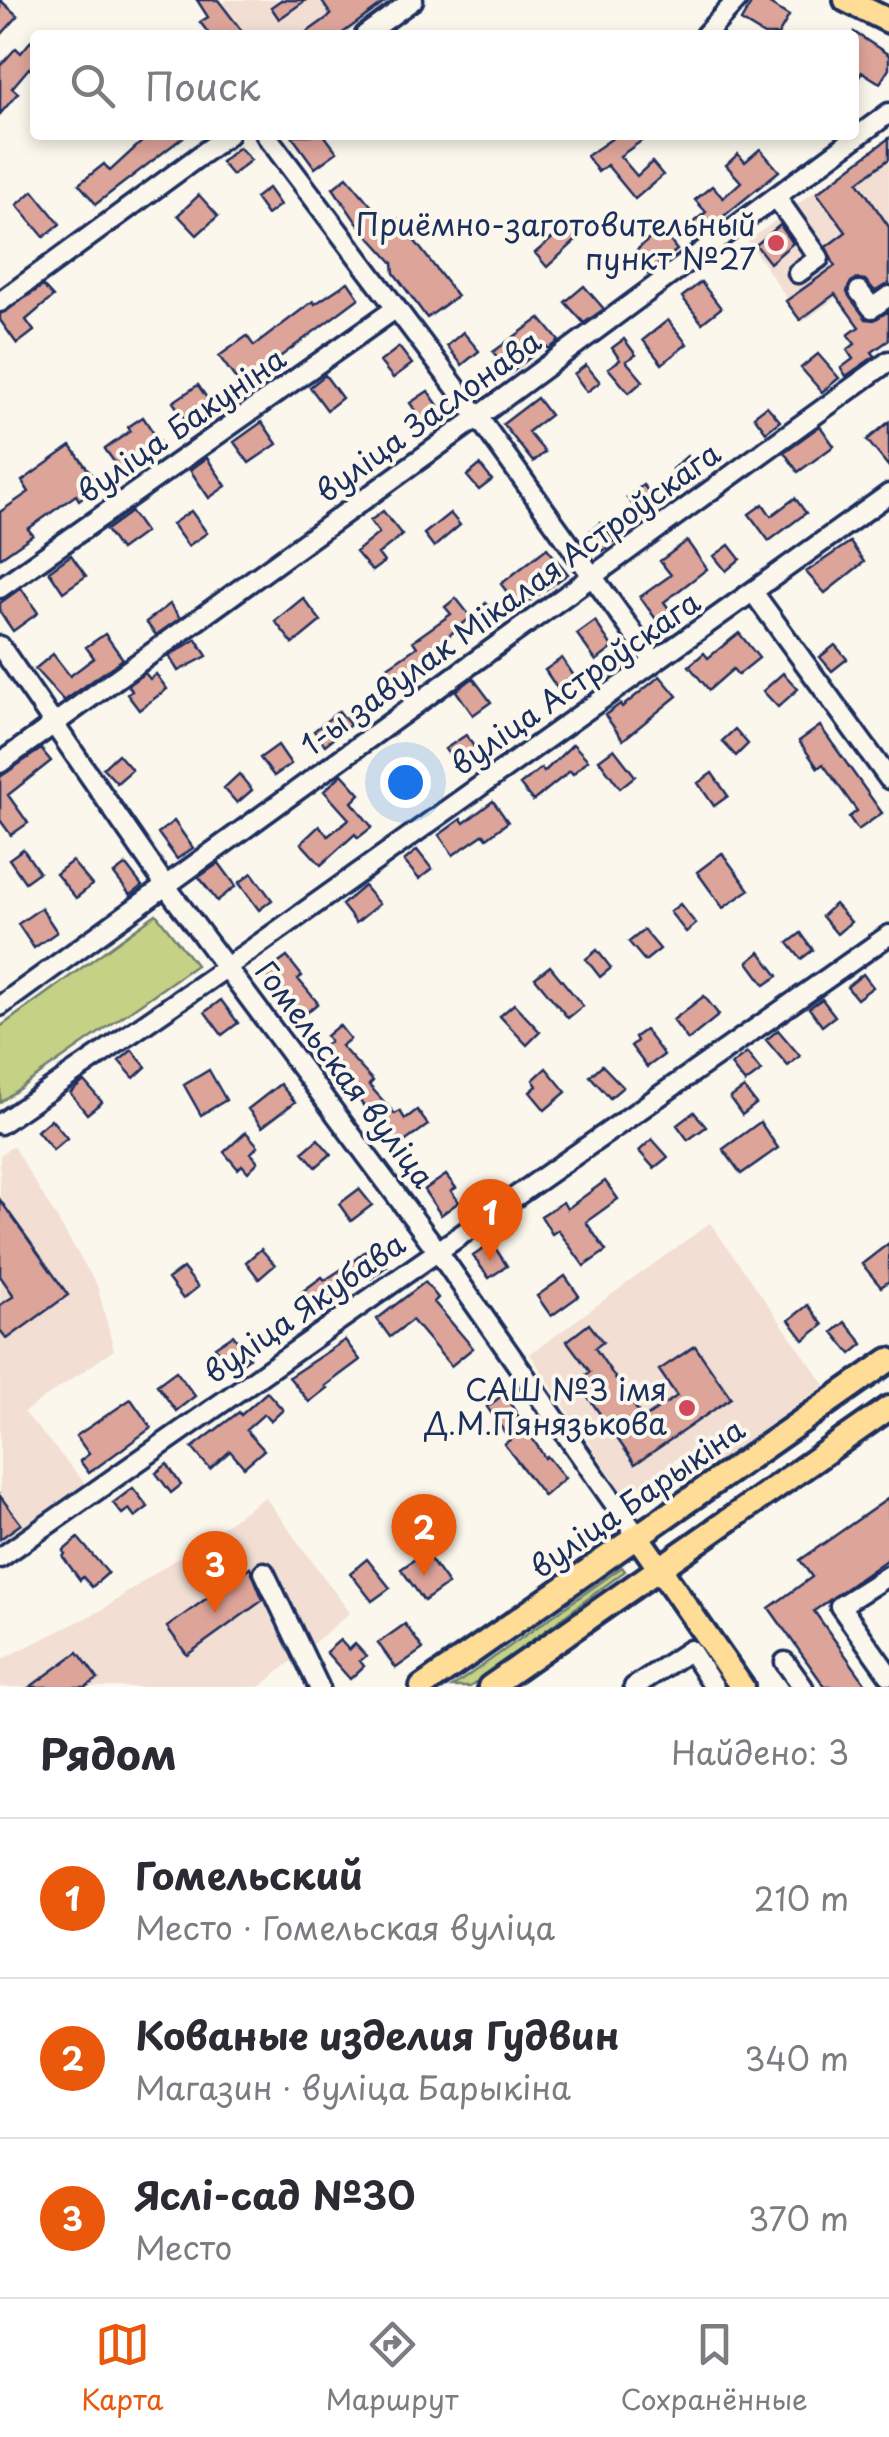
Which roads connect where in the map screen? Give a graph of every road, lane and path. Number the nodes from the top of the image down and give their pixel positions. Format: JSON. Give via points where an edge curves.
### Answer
{"nodes":[{"id":1,"x":413,"y":0,"type":"edge"},
{"id":2,"x":737,"y":0,"type":"edge"},
{"id":3,"x":846,"y":0,"type":"edge"},
{"id":4,"x":889,"y":21,"type":"edge"},
{"id":5,"x":372,"y":30,"type":"edge"},
{"id":6,"x":710,"y":30,"type":"edge"},
{"id":7,"x":889,"y":113,"type":"edge"},
{"id":8,"x":859,"y":135,"type":"edge"},
{"id":9,"x":221,"y":140,"type":"edge"},
{"id":10,"x":270,"y":140,"type":"edge"},
{"id":11,"x":853,"y":140,"type":"edge"},
{"id":12,"x":776,"y":197,"type":"junction"},
{"id":13,"x":798,"y":273,"type":"dead end"},
{"id":14,"x":859,"y":292,"type":"dead end"},
{"id":15,"x":889,"y":296,"type":"edge"},
{"id":16,"x":0,"y":302,"type":"edge"},
{"id":17,"x":396,"y":309,"type":"junction"},
{"id":18,"x":889,"y":362,"type":"edge"},
{"id":19,"x":478,"y":417,"type":"junction"},
{"id":20,"x":889,"y":494,"type":"edge"},
{"id":21,"x":591,"y":575,"type":"junction"},
{"id":22,"x":0,"y":588,"type":"edge"},
{"id":23,"x":753,"y":592,"type":"junction"},
{"id":24,"x":0,"y":646,"type":"edge"},
{"id":25,"x":654,"y":662,"type":"junction"},
{"id":26,"x":52,"y":722,"type":"junction"},
{"id":27,"x":0,"y":763,"type":"edge"},
{"id":28,"x":889,"y":779,"type":"edge"},
{"id":29,"x":165,"y":885,"type":"junction"},
{"id":30,"x":889,"y":935,"type":"edge"},
{"id":31,"x":227,"y":967,"type":"junction"},
{"id":32,"x":0,"y":1006,"type":"edge"},
{"id":33,"x":0,"y":1124,"type":"edge"},
{"id":34,"x":437,"y":1250,"type":"junction"},
{"id":35,"x":889,"y":1360,"type":"edge"},
{"id":36,"x":889,"y":1408,"type":"edge"},
{"id":37,"x":637,"y":1536,"type":"junction"},
{"id":38,"x":0,"y":1558,"type":"edge"},
{"id":39,"x":660,"y":1569,"type":"junction"},
{"id":40,"x":264,"y":1572,"type":"dead end"},
{"id":41,"x":889,"y":1576,"type":"edge"},
{"id":42,"x":785,"y":1662,"type":"dead end"},
{"id":43,"x":889,"y":1674,"type":"edge"},
{"id":44,"x":739,"y":1686,"type":"edge"},
{"id":45,"x":320,"y":1687,"type":"edge"},
{"id":46,"x":422,"y":1687,"type":"edge"},
{"id":47,"x":490,"y":1687,"type":"edge"},
{"id":48,"x":634,"y":1687,"type":"edge"},
{"id":49,"x":714,"y":1687,"type":"edge"},
{"id":50,"x":803,"y":1687,"type":"edge"}],
"edges":[{"from":1,"to":5,"type":"street"},
{"from":2,"to":6,"type":"street"},
{"from":3,"to":4,"type":"main road"},
{"from":7,"to":8,"type":"street","name":"вуліца Заслонава"},
{"from":9,"to":16,"type":"street"},
{"from":10,"to":17,"type":"street"},
{"from":11,"to":12,"type":"street","name":"вуліца Заслонава"},
{"from":12,"to":13,"type":"street","via":[[819,258]]},
{"from":12,"to":19,"type":"street","name":"вуліца Заслонава"},
{"from":14,"to":15,"type":"street","via":[[872,308]]},
{"from":17,"to":19,"type":"street"},
{"from":17,"to":22,"type":"street","name":"вуліца Бакуніна"},
{"from":18,"to":21,"type":"street","name":"1-ы завулак Мікалая Астроўскага"},
{"from":19,"to":21,"type":"street"},
{"from":19,"to":26,"type":"street","name":"вуліца Заслонава"},
{"from":20,"to":23,"type":"street","name":"вуліца Астроўскага"},
{"from":21,"to":25,"type":"street"},
{"from":21,"to":29,"type":"street","name":"1-ы завулак Мікалая Астроўскага"},
{"from":23,"to":25,"type":"street","name":"вуліца Астроўскага"},
{"from":23,"to":28,"type":"street"},
{"from":24,"to":26,"type":"street","name":"Гомельская вуліца"},
{"from":25,"to":31,"type":"street","name":"вуліца Астроўскага"},
{"from":26,"to":27,"type":"street","name":"вуліца Заслонава"},
{"from":26,"to":29,"type":"street","name":"Гомельская вуліца"},
{"from":29,"to":31,"type":"street","name":"Гомельская вуліца"},
{"from":29,"to":32,"type":"street"},
{"from":30,"to":34,"type":"street","name":"вуліца Якубава"},
{"from":31,"to":33,"type":"street","name":"вуліца Астроўскага"},
{"from":31,"to":34,"type":"street","name":"Гомельская вуліца"},
{"from":34,"to":37,"type":"street","name":"Гомельская вуліца"},
{"from":34,"to":38,"type":"street","name":"вуліца Якубава"},
{"from":35,"to":37,"type":"main road","name":"вуліца Барыкіна"},
{"from":36,"to":39,"type":"main road"},
{"from":37,"to":39,"type":"main road","name":"Гомельская вуліца"},
{"from":37,"to":46,"type":"main road","name":"вуліца Барыкіна"},
{"from":39,"to":44,"type":"main road","name":"Гомельская вуліца"},
{"from":39,"to":47,"type":"main road"},
{"from":40,"to":45,"type":"street"},
{"from":41,"to":43,"type":"street","via":[[840,1606]]},
{"from":42,"to":50,"type":"street"},
{"from":48,"to":49,"type":"street","via":[[690,1650]]}]}
